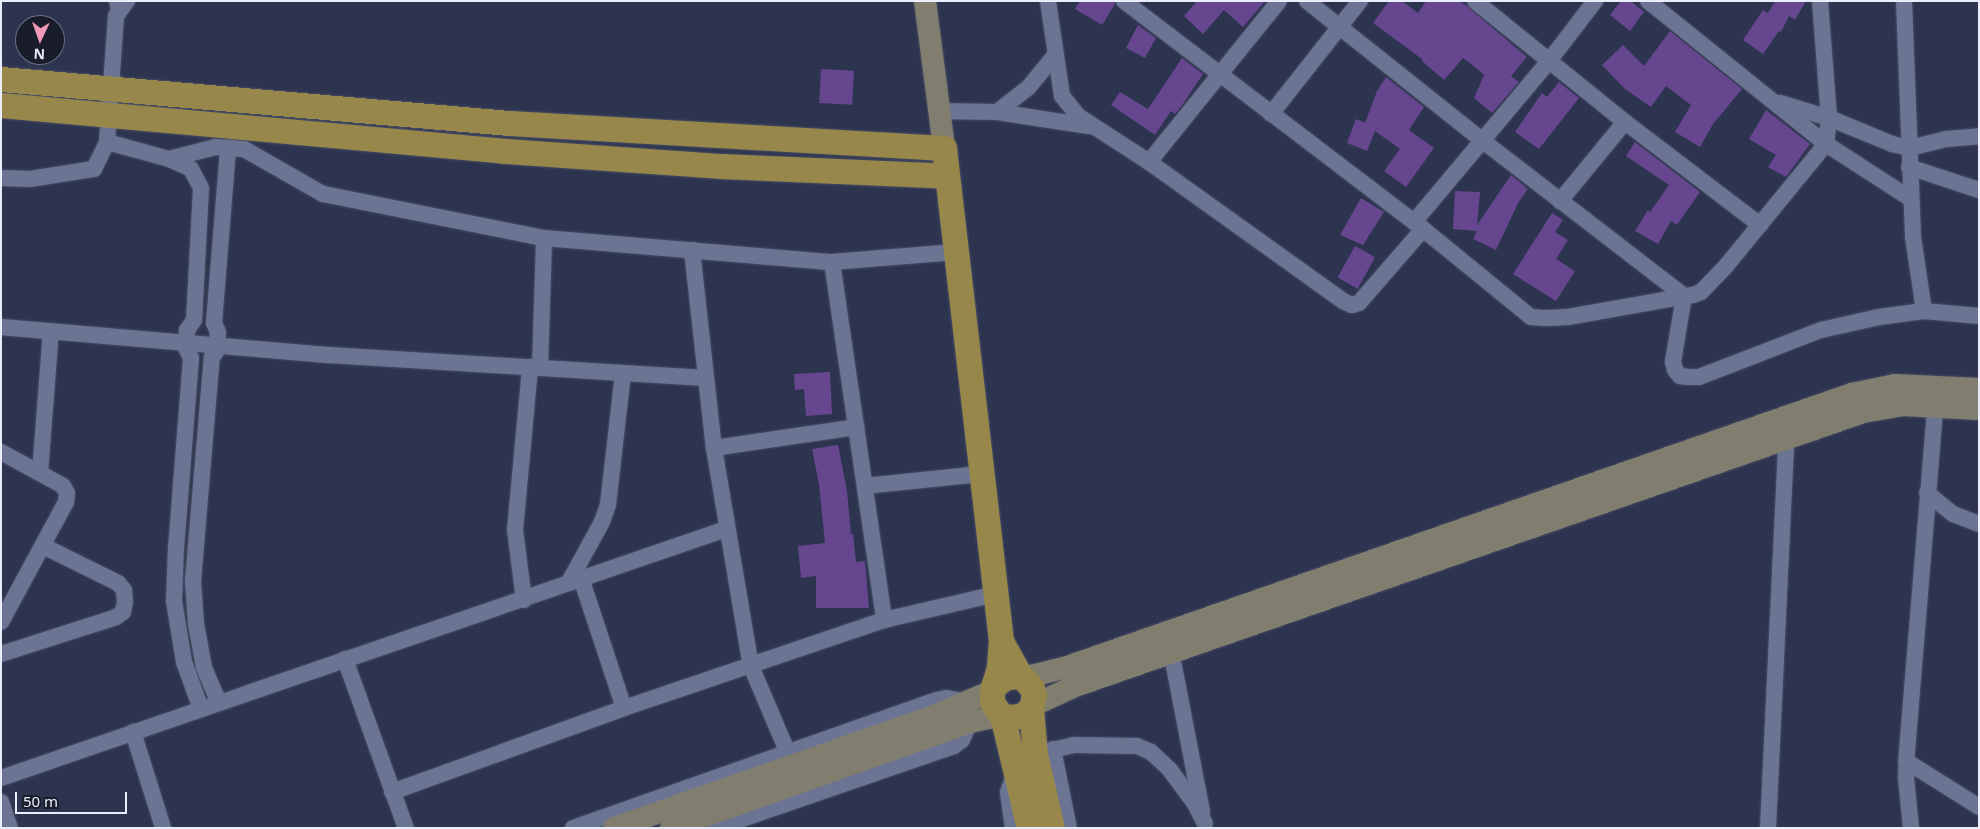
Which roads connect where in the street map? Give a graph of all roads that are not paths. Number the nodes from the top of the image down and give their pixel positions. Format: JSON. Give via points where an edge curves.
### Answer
{"nodes":[{"id":1,"x":127,"y":1,"type":"edge"},
{"id":2,"x":925,"y":1,"type":"edge"},
{"id":3,"x":1048,"y":1,"type":"edge"},
{"id":4,"x":1124,"y":1,"type":"edge"},
{"id":5,"x":1279,"y":1,"type":"edge"},
{"id":6,"x":1307,"y":1,"type":"edge"},
{"id":7,"x":1360,"y":1,"type":"edge"},
{"id":8,"x":1475,"y":1,"type":"edge"},
{"id":9,"x":1595,"y":1,"type":"edge"},
{"id":10,"x":1648,"y":1,"type":"edge"},
{"id":11,"x":1820,"y":1,"type":"edge"},
{"id":12,"x":1904,"y":1,"type":"edge"},
{"id":13,"x":115,"y":9,"type":"edge"},
{"id":14,"x":1340,"y":26,"type":"junction"},
{"id":15,"x":1056,"y":54,"type":"junction"},
{"id":16,"x":1549,"y":61,"type":"junction"},
{"id":17,"x":1220,"y":74,"type":"junction"},
{"id":18,"x":1,"y":80,"type":"edge"},
{"id":19,"x":112,"y":89,"type":"junction"},
{"id":20,"x":1772,"y":101,"type":"junction"},
{"id":21,"x":1,"y":105,"type":"edge"},
{"id":22,"x":938,"y":111,"type":"junction"},
{"id":23,"x":998,"y":112,"type":"junction"},
{"id":24,"x":1271,"y":114,"type":"junction"},
{"id":25,"x":110,"y":115,"type":"junction"},
{"id":26,"x":1829,"y":118,"type":"junction"},
{"id":27,"x":1625,"y":122,"type":"junction"},
{"id":28,"x":1092,"y":127,"type":"junction"},
{"id":29,"x":1979,"y":136,"type":"edge"},
{"id":30,"x":1483,"y":141,"type":"junction"},
{"id":31,"x":108,"y":142,"type":"junction"},
{"id":32,"x":1826,"y":144,"type":"junction"},
{"id":33,"x":228,"y":148,"type":"junction"},
{"id":34,"x":944,"y":148,"type":"junction"},
{"id":35,"x":1910,"y":148,"type":"junction"},
{"id":36,"x":169,"y":159,"type":"junction"},
{"id":37,"x":1149,"y":162,"type":"junction"},
{"id":38,"x":1909,"y":166,"type":"junction"},
{"id":39,"x":947,"y":176,"type":"junction"},
{"id":40,"x":1,"y":178,"type":"edge"},
{"id":41,"x":1979,"y":190,"type":"edge"},
{"id":42,"x":1911,"y":199,"type":"junction"},
{"id":43,"x":1560,"y":201,"type":"junction"},
{"id":44,"x":1760,"y":225,"type":"junction"},
{"id":45,"x":1418,"y":226,"type":"junction"},
{"id":46,"x":544,"y":238,"type":"junction"},
{"id":47,"x":692,"y":250,"type":"junction"},
{"id":48,"x":956,"y":252,"type":"junction"},
{"id":49,"x":832,"y":262,"type":"junction"},
{"id":50,"x":1684,"y":296,"type":"junction"},
{"id":51,"x":1924,"y":311,"type":"junction"},
{"id":52,"x":1979,"y":316,"type":"edge"},
{"id":53,"x":1,"y":328,"type":"edge"},
{"id":54,"x":51,"y":331,"type":"junction"},
{"id":55,"x":186,"y":343,"type":"junction"},
{"id":56,"x":217,"y":346,"type":"junction"},
{"id":57,"x":535,"y":368,"type":"junction"},
{"id":58,"x":623,"y":373,"type":"junction"},
{"id":59,"x":705,"y":378,"type":"junction"},
{"id":60,"x":1979,"y":389,"type":"edge"},
{"id":61,"x":1979,"y":409,"type":"edge"},
{"id":62,"x":1935,"y":411,"type":"dead end"},
{"id":63,"x":856,"y":427,"type":"junction"},
{"id":64,"x":1786,"y":447,"type":"dead end"},
{"id":65,"x":714,"y":448,"type":"junction"},
{"id":66,"x":1,"y":452,"type":"edge"},
{"id":67,"x":40,"y":473,"type":"junction"},
{"id":68,"x":982,"y":474,"type":"junction"},
{"id":69,"x":865,"y":486,"type":"junction"},
{"id":70,"x":1927,"y":494,"type":"junction"},
{"id":71,"x":1979,"y":524,"type":"edge"},
{"id":72,"x":726,"y":529,"type":"junction"},
{"id":73,"x":42,"y":546,"type":"junction"},
{"id":74,"x":575,"y":580,"type":"junction"},
{"id":75,"x":996,"y":594,"type":"junction"},
{"id":76,"x":524,"y":600,"type":"junction"},
{"id":77,"x":884,"y":620,"type":"junction"},
{"id":78,"x":1,"y":622,"type":"edge"},
{"id":79,"x":1001,"y":642,"type":"junction"},
{"id":80,"x":1,"y":654,"type":"edge"},
{"id":81,"x":345,"y":659,"type":"junction"},
{"id":82,"x":751,"y":666,"type":"junction"},
{"id":83,"x":1174,"y":666,"type":"dead end"},
{"id":84,"x":1022,"y":678,"type":"junction"},
{"id":85,"x":993,"y":689,"type":"junction"},
{"id":86,"x":220,"y":703,"type":"junction"},
{"id":87,"x":1032,"y":707,"type":"junction"},
{"id":88,"x":624,"y":708,"type":"junction"},
{"id":89,"x":202,"y":709,"type":"junction"},
{"id":90,"x":969,"y":712,"type":"junction"},
{"id":91,"x":1002,"y":715,"type":"junction"},
{"id":92,"x":134,"y":732,"type":"junction"},
{"id":93,"x":1044,"y":751,"type":"junction"},
{"id":94,"x":788,"y":753,"type":"junction"},
{"id":95,"x":1906,"y":761,"type":"junction"},
{"id":96,"x":1018,"y":777,"type":"junction"},
{"id":97,"x":1,"y":778,"type":"edge"},
{"id":98,"x":392,"y":792,"type":"junction"},
{"id":99,"x":1,"y":802,"type":"edge"},
{"id":100,"x":1979,"y":807,"type":"edge"},
{"id":101,"x":1206,"y":826,"type":"edge"},
{"id":102,"x":10,"y":828,"type":"edge"},
{"id":103,"x":163,"y":828,"type":"edge"},
{"id":104,"x":406,"y":828,"type":"edge"},
{"id":105,"x":573,"y":828,"type":"edge"},
{"id":106,"x":614,"y":828,"type":"edge"},
{"id":107,"x":671,"y":828,"type":"edge"},
{"id":108,"x":716,"y":828,"type":"edge"},
{"id":109,"x":1013,"y":828,"type":"edge"},
{"id":110,"x":1029,"y":828,"type":"edge"},
{"id":111,"x":1052,"y":828,"type":"edge"},
{"id":112,"x":1069,"y":828,"type":"edge"},
{"id":113,"x":1768,"y":828,"type":"edge"},
{"id":114,"x":1911,"y":828,"type":"edge"}],
"edges":[{"from":1,"to":13,"type":"street"},
{"from":2,"to":22,"type":"main road"},
{"from":3,"to":15,"type":"street"},
{"from":4,"to":17,"type":"street"},
{"from":5,"to":17,"type":"street"},
{"from":6,"to":14,"type":"street"},
{"from":7,"to":14,"type":"street"},
{"from":8,"to":16,"type":"street"},
{"from":9,"to":16,"type":"street"},
{"from":10,"to":20,"type":"street"},
{"from":11,"to":26,"type":"street"},
{"from":12,"to":35,"type":"street"},
{"from":13,"to":19,"type":"street"},
{"from":14,"to":24,"type":"street"},
{"from":14,"to":30,"type":"street"},
{"from":15,"to":23,"type":"street","via":[[1028,88]]},
{"from":15,"to":28,"type":"street","via":[[1062,96]]},
{"from":16,"to":27,"type":"street"},
{"from":16,"to":30,"type":"street"},
{"from":17,"to":24,"type":"street"},
{"from":17,"to":37,"type":"street"},
{"from":18,"to":19,"type":"main road"},
{"from":19,"to":25,"type":"street"},
{"from":19,"to":34,"type":"main road","via":[[509,123]]},
{"from":20,"to":26,"type":"street"},
{"from":20,"to":32,"type":"street"},
{"from":21,"to":25,"type":"main road"},
{"from":22,"to":23,"type":"street"},
{"from":22,"to":34,"type":"main road"},
{"from":23,"to":28,"type":"street"},
{"from":24,"to":45,"type":"street"},
{"from":25,"to":31,"type":"street"},
{"from":25,"to":39,"type":"main road","via":[[506,151]]},
{"from":26,"to":32,"type":"street"},
{"from":26,"to":35,"type":"street","via":[[1892,144]]},
{"from":27,"to":43,"type":"street"},
{"from":27,"to":44,"type":"street"},
{"from":28,"to":37,"type":"street"},
{"from":29,"to":35,"type":"street","via":[[1947,139]]},
{"from":30,"to":43,"type":"street"},
{"from":30,"to":45,"type":"street"},
{"from":31,"to":36,"type":"street"},
{"from":31,"to":40,"type":"street","via":[[94,169],[30,179]]},
{"from":32,"to":42,"type":"street"},
{"from":32,"to":44,"type":"street"},
{"from":33,"to":36,"type":"street","via":[[215,147]]},
{"from":33,"to":46,"type":"street","via":[[244,149],[323,194]]},
{"from":33,"to":56,"type":"street","via":[[214,323],[218,332]]},
{"from":34,"to":39,"type":"main road"},
{"from":35,"to":38,"type":"street"},
{"from":36,"to":55,"type":"street","via":[[191,168],[201,188],[194,320],[187,330]]},
{"from":37,"to":45,"type":"street","via":[[1352,306],[1360,303]]},
{"from":38,"to":41,"type":"street"},
{"from":38,"to":42,"type":"street"},
{"from":39,"to":48,"type":"main road"},
{"from":42,"to":51,"type":"street"},
{"from":43,"to":50,"type":"street"},
{"from":44,"to":50,"type":"street","via":[[1701,292]]},
{"from":45,"to":50,"type":"street","via":[[1530,317],[1568,317]]},
{"from":46,"to":47,"type":"street"},
{"from":46,"to":57,"type":"street"},
{"from":47,"to":49,"type":"street"},
{"from":47,"to":59,"type":"street"},
{"from":48,"to":49,"type":"street"},
{"from":48,"to":68,"type":"main road"},
{"from":49,"to":63,"type":"street"},
{"from":50,"to":51,"type":"street","via":[[1673,362],[1674,370],[1680,376],[1689,377],[1821,330]]},
{"from":51,"to":52,"type":"street"},
{"from":53,"to":54,"type":"street"},
{"from":54,"to":55,"type":"street"},
{"from":54,"to":67,"type":"street"},
{"from":55,"to":56,"type":"street"},
{"from":55,"to":89,"type":"street","via":[[191,358],[174,601],[184,662]]},
{"from":56,"to":57,"type":"street"},
{"from":56,"to":86,"type":"street","via":[[212,357],[193,581],[204,667]]},
{"from":57,"to":58,"type":"street"},
{"from":57,"to":76,"type":"street","via":[[515,530]]},
{"from":58,"to":59,"type":"street"},
{"from":58,"to":74,"type":"street","via":[[608,505]]},
{"from":59,"to":65,"type":"street"},
{"from":60,"to":84,"type":"main road","via":[[1896,385],[1852,394],[1067,667]]},
{"from":61,"to":87,"type":"main road","via":[[1902,405],[1863,412],[1075,686]]},
{"from":62,"to":70,"type":"street"},
{"from":63,"to":65,"type":"street"},
{"from":63,"to":69,"type":"street"},
{"from":64,"to":113,"type":"street"},
{"from":65,"to":72,"type":"street"},
{"from":66,"to":67,"type":"street"},
{"from":67,"to":73,"type":"street","via":[[63,486],[67,493],[66,502]]},
{"from":68,"to":69,"type":"street"},
{"from":68,"to":75,"type":"main road"},
{"from":69,"to":77,"type":"street"},
{"from":70,"to":71,"type":"street","via":[[1953,514]]},
{"from":70,"to":95,"type":"street"},
{"from":72,"to":74,"type":"street"},
{"from":72,"to":82,"type":"street"},
{"from":73,"to":78,"type":"street"},
{"from":73,"to":80,"type":"street","via":[[118,583],[124,590],[126,602],[123,612]]},
{"from":74,"to":76,"type":"street"},
{"from":74,"to":88,"type":"street"},
{"from":75,"to":77,"type":"street"},
{"from":75,"to":79,"type":"main road"},
{"from":76,"to":81,"type":"street"},
{"from":77,"to":82,"type":"street"},
{"from":79,"to":84,"type":"main road"},
{"from":79,"to":85,"type":"main road"},
{"from":81,"to":86,"type":"street"},
{"from":81,"to":98,"type":"street"},
{"from":82,"to":88,"type":"street"},
{"from":82,"to":94,"type":"street"},
{"from":83,"to":101,"type":"street"},
{"from":84,"to":85,"type":"main road","via":[[1004,678]]},
{"from":84,"to":87,"type":"main road","via":[[1032,688]]},
{"from":85,"to":90,"type":"main road"},
{"from":85,"to":91,"type":"main road","via":[[992,702]]},
{"from":86,"to":89,"type":"street"},
{"from":87,"to":91,"type":"main road","via":[[1014,718]]},
{"from":87,"to":93,"type":"main road"},
{"from":88,"to":98,"type":"street"},
{"from":89,"to":92,"type":"street"},
{"from":90,"to":91,"type":"main road"},
{"from":90,"to":94,"type":"street","via":[[946,698],[937,700]]},
{"from":90,"to":106,"type":"main road"},
{"from":90,"to":107,"type":"main road"},
{"from":90,"to":108,"type":"street","via":[[962,740],[954,746]]},
{"from":91,"to":96,"type":"main road"},
{"from":92,"to":97,"type":"street"},
{"from":92,"to":103,"type":"street"},
{"from":93,"to":101,"type":"street","via":[[1074,745],[1113,744],[1137,746],[1151,752],[1170,770],[1195,804]]},
{"from":93,"to":111,"type":"main road"},
{"from":93,"to":112,"type":"street"},
{"from":94,"to":105,"type":"street"},
{"from":95,"to":100,"type":"street"},
{"from":95,"to":114,"type":"street"},
{"from":96,"to":109,"type":"street","via":[[1012,781],[1008,792]]},
{"from":96,"to":110,"type":"main road"},
{"from":98,"to":104,"type":"street"},
{"from":99,"to":102,"type":"street"}]}
